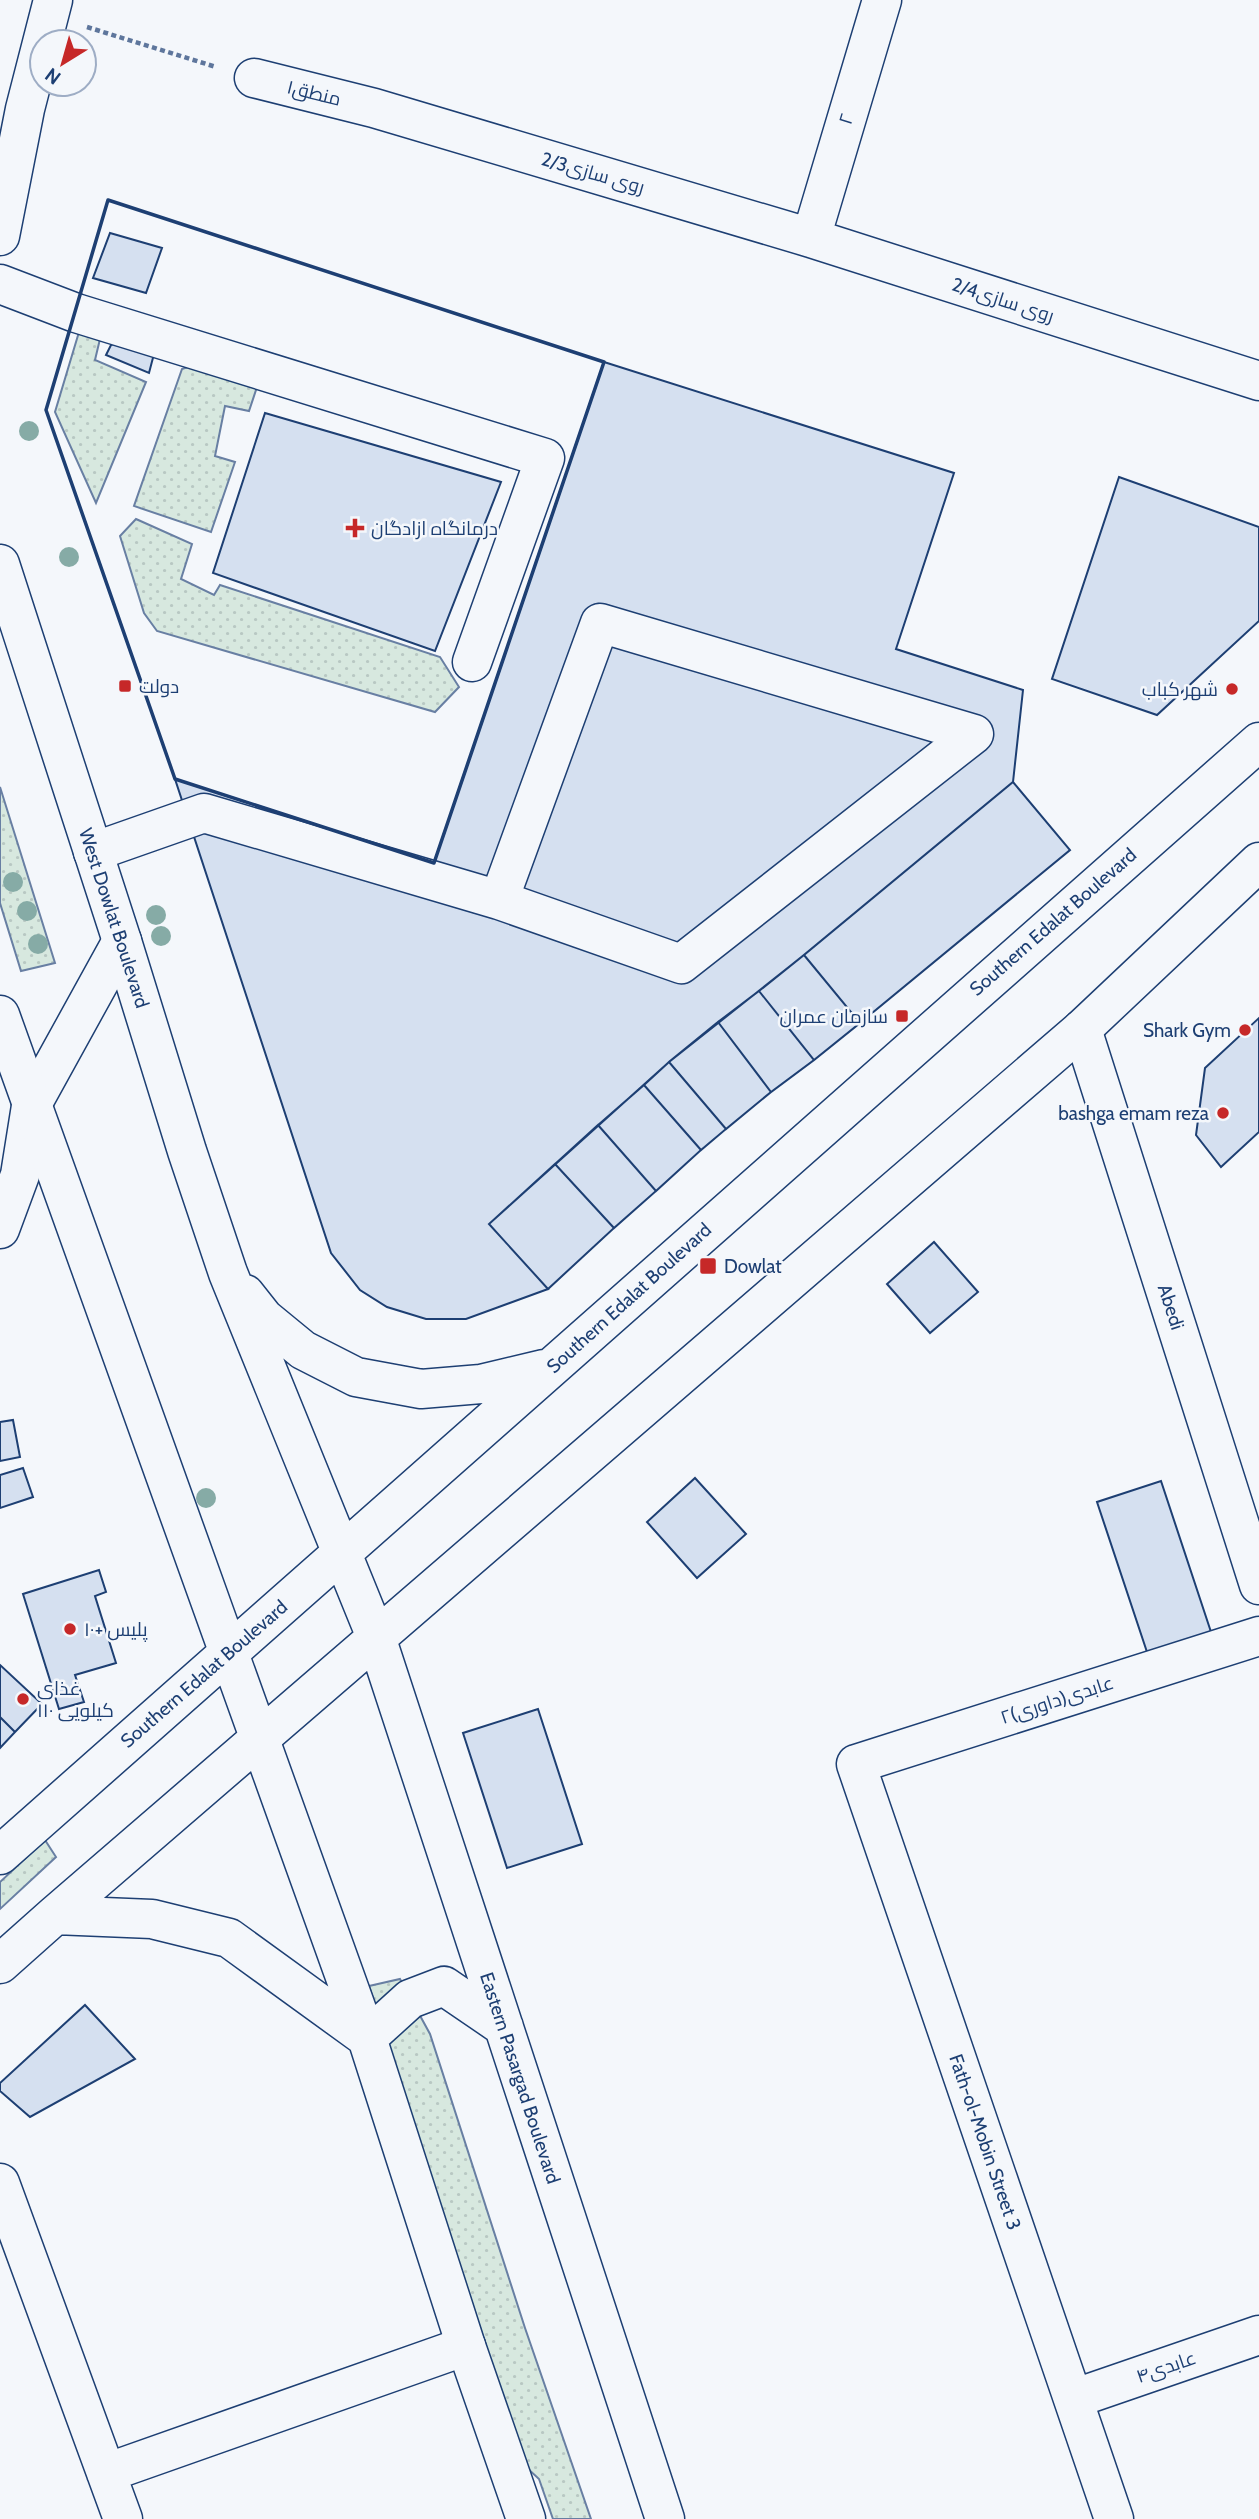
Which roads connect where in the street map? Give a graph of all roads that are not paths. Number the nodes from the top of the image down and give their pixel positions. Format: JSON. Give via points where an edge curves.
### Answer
{"nodes":[{"id":1,"x":882,"y":0,"type":"edge"},
{"id":2,"x":51,"y":8,"type":"edge"},
{"id":3,"x":254,"y":78,"type":"road end"},
{"id":4,"x":374,"y":108,"type":"joint"},
{"id":5,"x":13,"y":120,"type":"edge"},
{"id":6,"x":0,"y":236,"type":"edge"},
{"id":7,"x":811,"y":237,"type":"junction"},
{"id":8,"x":0,"y":284,"type":"edge"},
{"id":9,"x":1259,"y":381,"type":"edge"},
{"id":10,"x":0,"y":564,"type":"edge"},
{"id":11,"x":472,"y":662,"type":"dead end"},
{"id":12,"x":1259,"y":742,"type":"edge"},
{"id":13,"x":93,"y":852,"type":"junction"},
{"id":14,"x":1259,"y":862,"type":"edge"},
{"id":15,"x":499,"y":900,"type":"junction"},
{"id":16,"x":122,"y":941,"type":"junction"},
{"id":17,"x":0,"y":1014,"type":"edge"},
{"id":18,"x":1082,"y":1029,"type":"junction"},
{"id":19,"x":31,"y":1107,"type":"junction"},
{"id":20,"x":0,"y":1229,"type":"edge"},
{"id":21,"x":228,"y":1273,"type":"junction"},
{"id":22,"x":550,"y":1367,"type":"junction"},
{"id":23,"x":341,"y":1552,"type":"junction"},
{"id":24,"x":1259,"y":1585,"type":"edge"},
{"id":25,"x":1259,"y":1636,"type":"edge"},
{"id":26,"x":376,"y":1637,"type":"junction"},
{"id":27,"x":228,"y":1653,"type":"junction"},
{"id":28,"x":259,"y":1738,"type":"junction"},
{"id":29,"x":856,"y":1765,"type":"joint"},
{"id":30,"x":0,"y":1855,"type":"edge"},
{"id":31,"x":55,"y":1915,"type":"junction"},
{"id":32,"x":0,"y":1964,"type":"edge"},
{"id":33,"x":504,"y":2027,"type":"junction"},
{"id":34,"x":367,"y":2038,"type":"junction"},
{"id":35,"x":0,"y":2183,"type":"edge"},
{"id":36,"x":1259,"y":2334,"type":"edge"},
{"id":37,"x":466,"y":2346,"type":"junction"},
{"id":38,"x":1073,"y":2399,"type":"junction"},
{"id":39,"x":106,"y":2473,"type":"junction"},
{"id":40,"x":123,"y":2519,"type":"edge"},
{"id":41,"x":526,"y":2519,"type":"edge"},
{"id":42,"x":665,"y":2519,"type":"edge"},
{"id":43,"x":1114,"y":2519,"type":"edge"}],
"edges":[{"from":1,"to":7,"type":"main road","name":"۲"},
{"from":2,"to":5,"type":"main road"},
{"from":3,"to":4,"type":"main road","name":"منطق۱"},
{"from":4,"to":7,"type":"main road","name":"روی سازی2/3"},
{"from":5,"to":6,"type":"main road"},
{"from":7,"to":9,"type":"main road","name":"روی سازی2/4"},
{"from":8,"to":11,"type":"main road","via":[[76,313],[545,458]]},
{"from":10,"to":13,"type":"main road","name":"West Dowlat Boulevard"},
{"from":12,"to":22,"type":"main road","name":"Southern Edalat Boulevard"},
{"from":13,"to":15,"type":"main road","via":[[204,813]]},
{"from":13,"to":16,"type":"main road","name":"West Dowlat Boulevard"},
{"from":14,"to":18,"type":"main road"},
{"from":15,"to":15,"type":"main road","via":[[681,964],[974,734],[600,623]]},
{"from":16,"to":19,"type":"main road"},
{"from":16,"to":21,"type":"main road","name":"West Dowlat Boulevard"},
{"from":17,"to":19,"type":"main road"},
{"from":18,"to":24,"type":"main road","name":"Abedi"},
{"from":18,"to":26,"type":"main road"},
{"from":19,"to":20,"type":"main road","via":[[20,1175]]},
{"from":19,"to":27,"type":"main road"},
{"from":21,"to":22,"type":"main road","via":[[264,1318],[303,1350],[356,1377],[421,1389],[481,1384]]},
{"from":21,"to":23,"type":"main road","name":"West Dowlat Boulevard"},
{"from":22,"to":23,"type":"main road","name":"Southern Edalat Boulevard"},
{"from":23,"to":26,"type":"main road","name":"Eastern Pasargad Boulevard"},
{"from":23,"to":27,"type":"main road","name":"Southern Edalat Boulevard"},
{"from":25,"to":29,"type":"main road","name":"۲عابدی(داوری)"},
{"from":26,"to":28,"type":"main road"},
{"from":26,"to":33,"type":"main road","name":"Eastern Pasargad Boulevard"},
{"from":27,"to":28,"type":"main road"},
{"from":27,"to":30,"type":"main road","name":"Southern Edalat Boulevard"},
{"from":28,"to":31,"type":"main road"},
{"from":28,"to":34,"type":"main road"},
{"from":29,"to":38,"type":"main road","name":"Fath-ol-Mobin Street 3"},
{"from":31,"to":32,"type":"main road"},
{"from":31,"to":34,"type":"main road","via":[[152,1919],[229,1938]]},
{"from":33,"to":34,"type":"main road","via":[[444,1986],[410,1999]]},
{"from":33,"to":42,"type":"main road","name":"Eastern Pasargad Boulevard"},
{"from":34,"to":37,"type":"main road"},
{"from":35,"to":39,"type":"main road"},
{"from":36,"to":38,"type":"main road","name":"عابدی۴"},
{"from":37,"to":39,"type":"main road"},
{"from":37,"to":41,"type":"main road"},
{"from":38,"to":43,"type":"main road","name":"Fath-ol-Mobin Street 3"},
{"from":39,"to":40,"type":"main road"}]}
